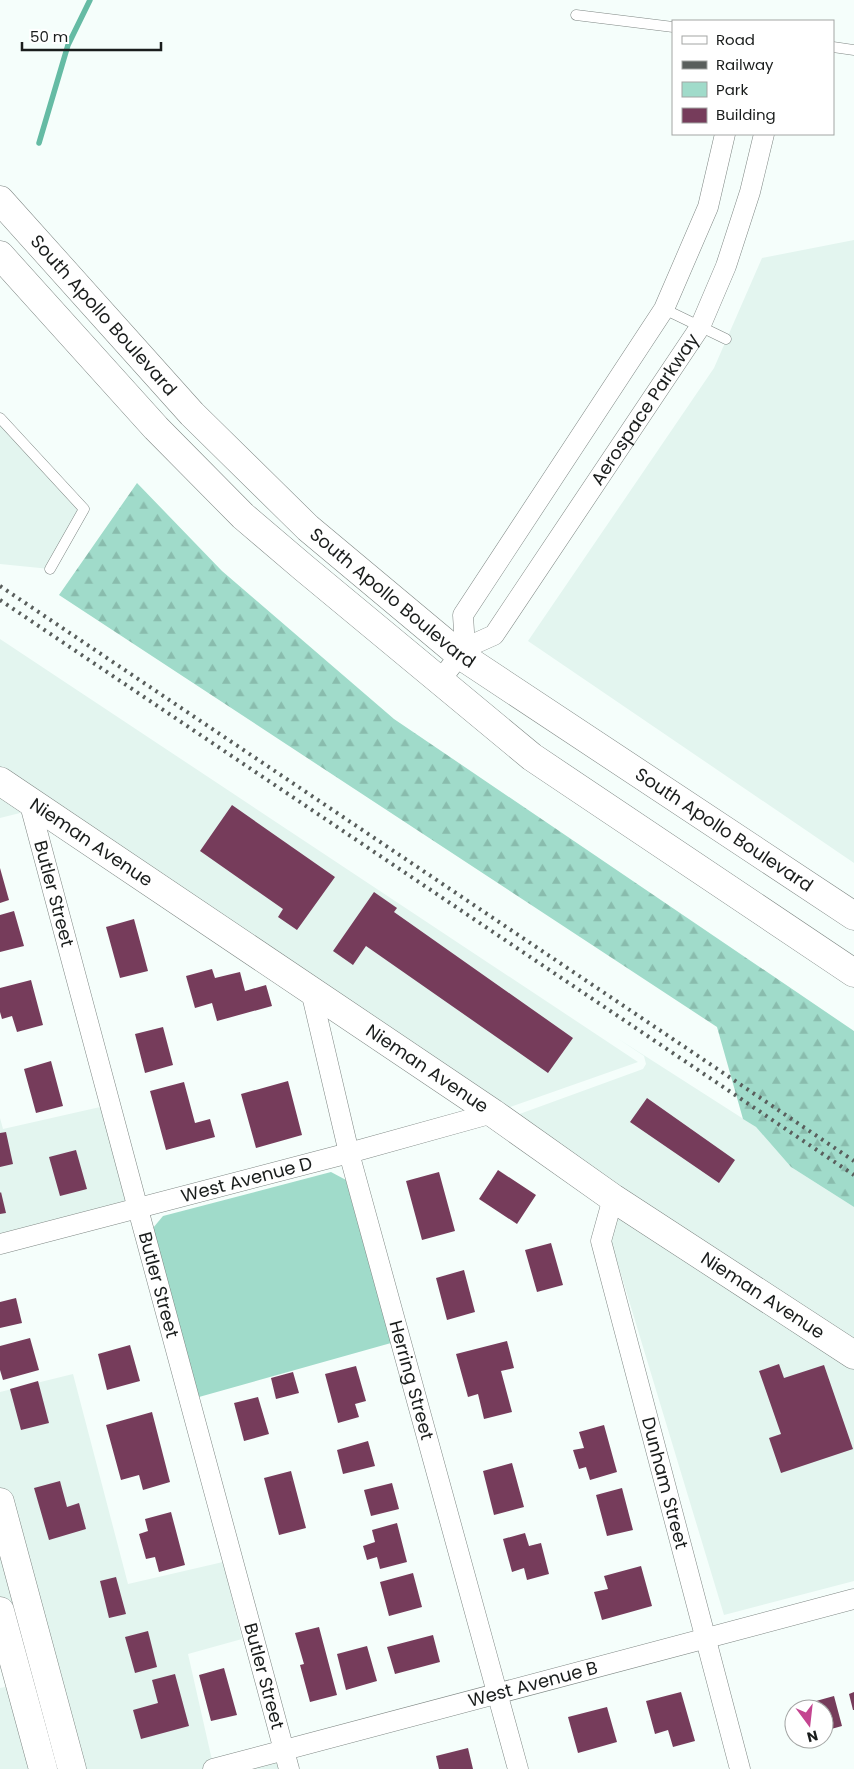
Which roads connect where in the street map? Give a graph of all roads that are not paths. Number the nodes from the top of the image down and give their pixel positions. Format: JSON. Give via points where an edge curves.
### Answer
{"nodes":[{"id":1,"x":576,"y":15,"type":"dead end"},
{"id":2,"x":672,"y":27,"type":"edge"},
{"id":3,"x":834,"y":47,"type":"edge"},
{"id":4,"x":854,"y":50,"type":"edge"},
{"id":5,"x":725,"y":135,"type":"edge"},
{"id":6,"x":764,"y":135,"type":"edge"},
{"id":7,"x":0,"y":200,"type":"edge"},
{"id":8,"x":0,"y":255,"type":"edge"},
{"id":9,"x":664,"y":309,"type":"junction"},
{"id":10,"x":700,"y":327,"type":"junction"},
{"id":11,"x":726,"y":339,"type":"dead end"},
{"id":12,"x":0,"y":418,"type":"edge"},
{"id":13,"x":50,"y":569,"type":"dead end"},
{"id":14,"x":462,"y":651,"type":"junction"},
{"id":15,"x":440,"y":682,"type":"junction"},
{"id":16,"x":0,"y":781,"type":"edge"},
{"id":17,"x":29,"y":801,"type":"junction"},
{"id":18,"x":854,"y":916,"type":"edge"},
{"id":19,"x":854,"y":973,"type":"edge"},
{"id":20,"x":311,"y":991,"type":"junction"},
{"id":21,"x":494,"y":1113,"type":"junction"},
{"id":22,"x":349,"y":1153,"type":"junction"},
{"id":23,"x":613,"y":1198,"type":"junction"},
{"id":24,"x":138,"y":1209,"type":"junction"},
{"id":25,"x":0,"y":1244,"type":"edge"},
{"id":26,"x":854,"y":1355,"type":"edge"},
{"id":27,"x":0,"y":1502,"type":"edge"},
{"id":28,"x":854,"y":1600,"type":"edge"},
{"id":29,"x":0,"y":1611,"type":"edge"},
{"id":30,"x":704,"y":1639,"type":"junction"},
{"id":31,"x":498,"y":1693,"type":"junction"},
{"id":32,"x":284,"y":1749,"type":"junction"},
{"id":33,"x":44,"y":1769,"type":"edge"},
{"id":34,"x":72,"y":1769,"type":"edge"},
{"id":35,"x":213,"y":1769,"type":"edge"},
{"id":36,"x":289,"y":1769,"type":"edge"},
{"id":37,"x":518,"y":1769,"type":"edge"},
{"id":38,"x":740,"y":1769,"type":"edge"}],
"edges":[{"from":1,"to":2,"type":"lane"},
{"from":3,"to":4,"type":"lane"},
{"from":5,"to":9,"type":"street","name":"Aerospace Parkway","via":[[708,207]]},
{"from":6,"to":10,"type":"street","name":"Aerospace Parkway","via":[[750,192],[726,266]]},
{"from":7,"to":14,"type":"street","name":"South Apollo Boulevard","via":[[199,421],[308,528]]},
{"from":8,"to":15,"type":"street","name":"South Apollo Boulevard","via":[[156,428],[243,516]]},
{"from":9,"to":10,"type":"lane"},
{"from":9,"to":14,"type":"street","name":"Aerospace Parkway","via":[[463,615]]},
{"from":10,"to":11,"type":"lane"},
{"from":10,"to":14,"type":"street","name":"Aerospace Parkway","via":[[494,635]]},
{"from":12,"to":13,"type":"lane","via":[[84,509]]},
{"from":14,"to":15,"type":"street","name":"Aerospace Parkway"},
{"from":14,"to":18,"type":"street","name":"South Apollo Boulevard"},
{"from":15,"to":19,"type":"street","name":"South Apollo Boulevard","via":[[532,757]]},
{"from":16,"to":17,"type":"street","name":"Nieman Avenue"},
{"from":17,"to":20,"type":"street","name":"Nieman Avenue"},
{"from":17,"to":24,"type":"street","name":"Butler Street"},
{"from":20,"to":21,"type":"street","name":"Nieman Avenue"},
{"from":20,"to":22,"type":"street","name":"Herring Street"},
{"from":21,"to":22,"type":"street","name":"West Avenue D"},
{"from":21,"to":23,"type":"street","name":"Nieman Avenue"},
{"from":22,"to":24,"type":"street","name":"West Avenue D"},
{"from":22,"to":31,"type":"street","name":"Herring Street"},
{"from":23,"to":26,"type":"street","name":"Nieman Avenue"},
{"from":23,"to":30,"type":"street","name":"Dunham Street","via":[[601,1241]]},
{"from":24,"to":25,"type":"street","name":"West Avenue D"},
{"from":24,"to":32,"type":"street","name":"Butler Street"},
{"from":27,"to":34,"type":"street"},
{"from":28,"to":30,"type":"street","name":"West Avenue B"},
{"from":29,"to":33,"type":"street"},
{"from":30,"to":31,"type":"street","name":"West Avenue B"},
{"from":30,"to":38,"type":"street","name":"Dunham Street"},
{"from":31,"to":32,"type":"street","name":"West Avenue B"},
{"from":31,"to":37,"type":"street","name":"Herring Street"},
{"from":32,"to":35,"type":"street","name":"West Avenue B"},
{"from":32,"to":36,"type":"street","name":"Butler Street"}]}
